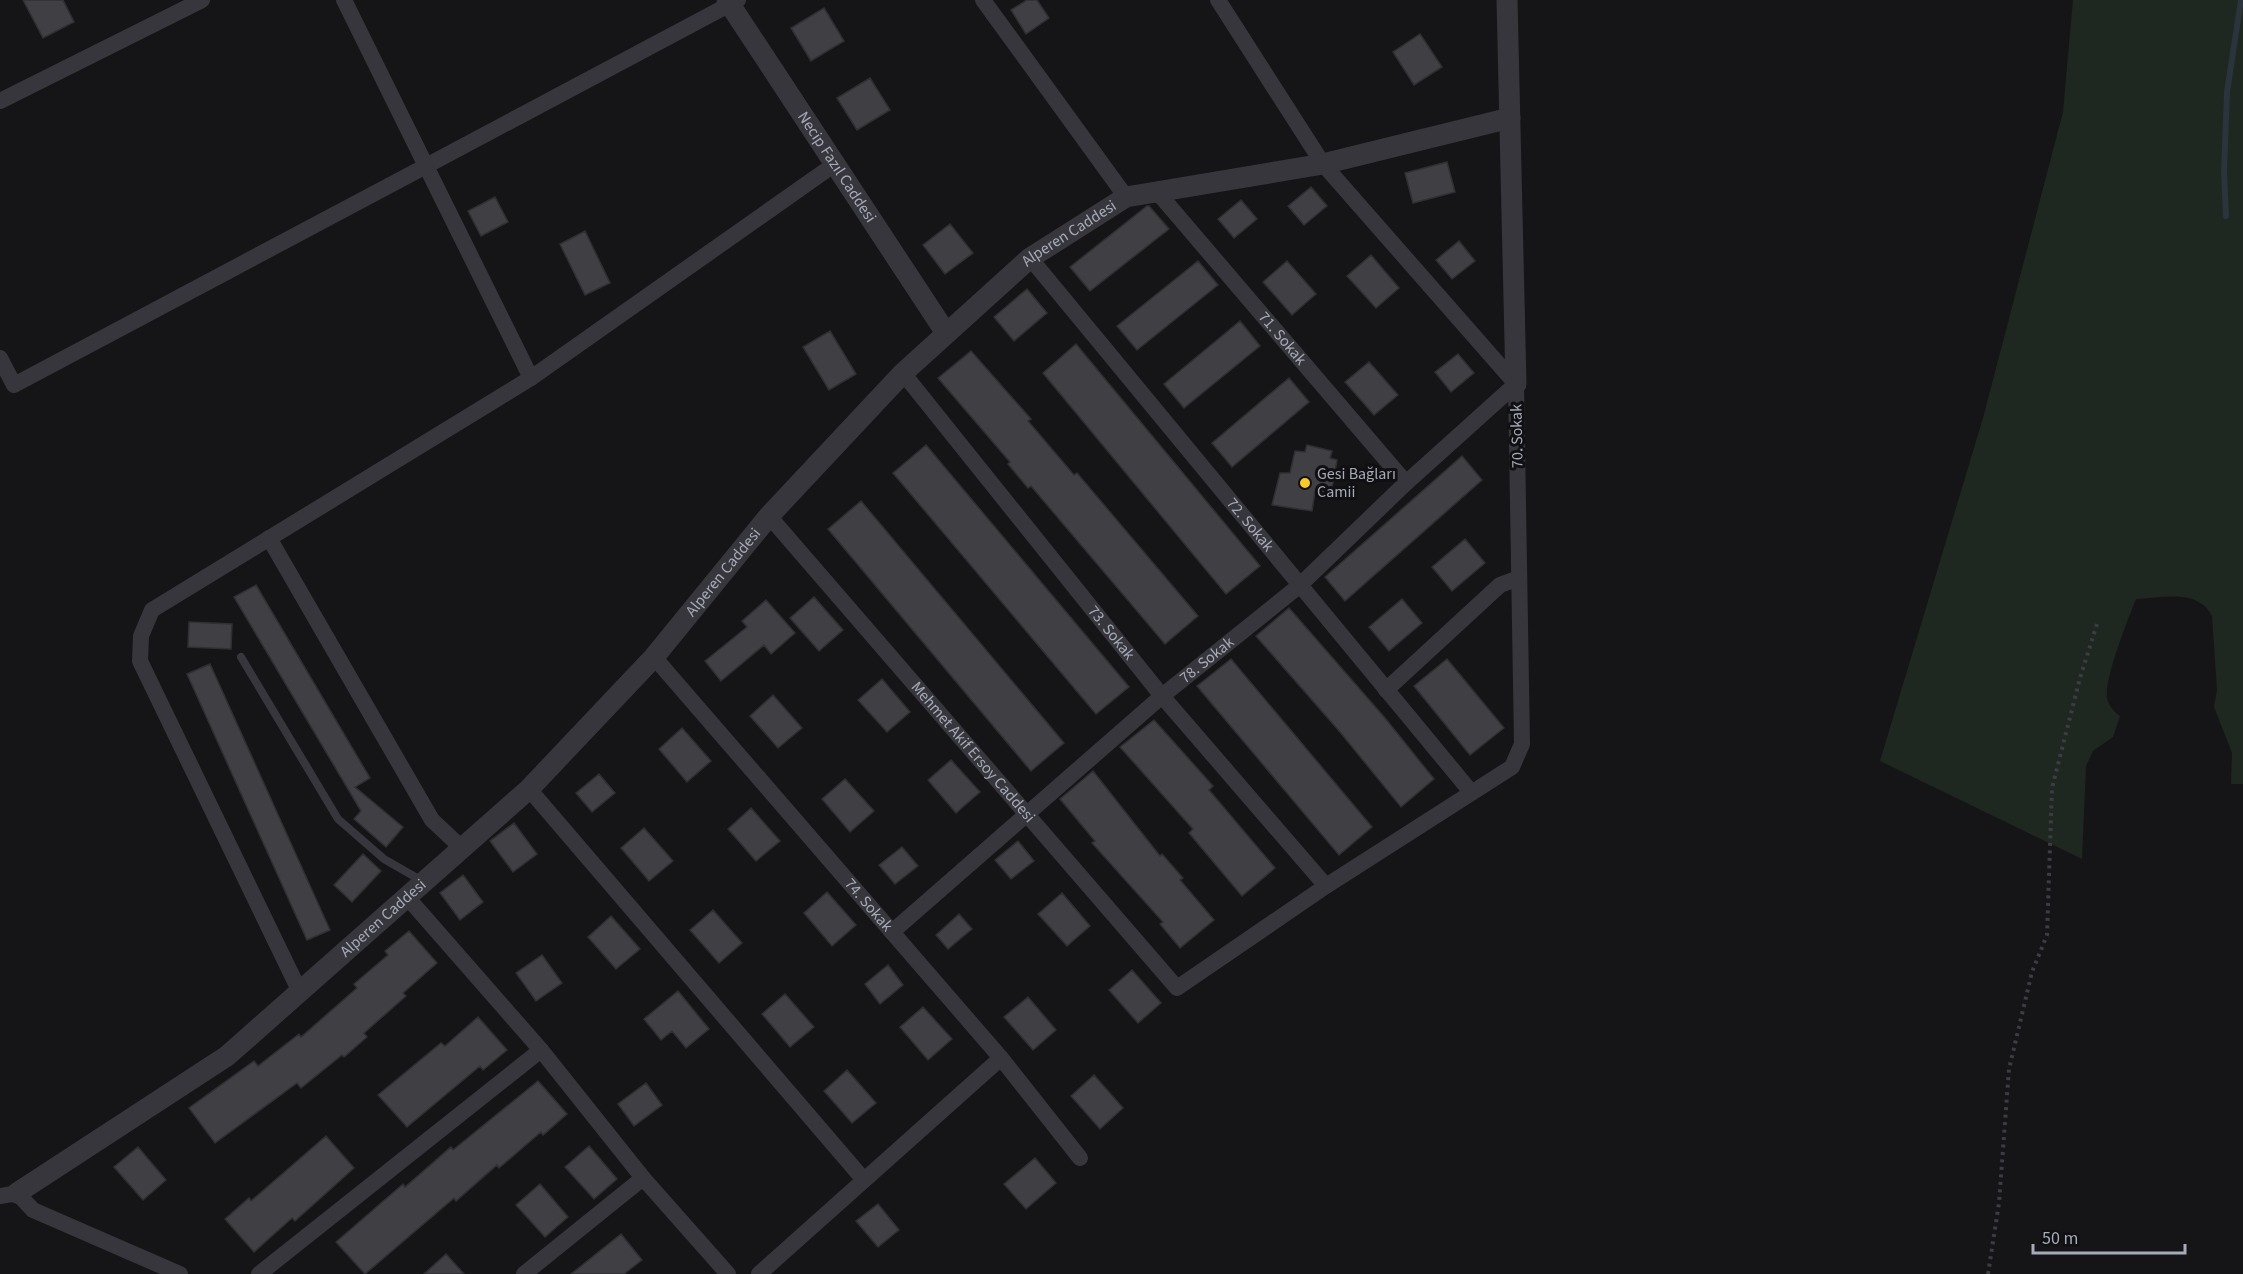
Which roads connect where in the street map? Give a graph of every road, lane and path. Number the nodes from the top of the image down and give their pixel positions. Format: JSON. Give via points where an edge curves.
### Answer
{"nodes":[{"id":1,"x":202,"y":0,"type":"edge"},
{"id":2,"x":344,"y":0,"type":"edge"},
{"id":3,"x":983,"y":0,"type":"edge"},
{"id":4,"x":1218,"y":0,"type":"edge"},
{"id":5,"x":1507,"y":0,"type":"edge"},
{"id":6,"x":732,"y":2,"type":"edge"},
{"id":7,"x":0,"y":101,"type":"edge"},
{"id":8,"x":1510,"y":118,"type":"junction"},
{"id":9,"x":835,"y":164,"type":"junction"},
{"id":10,"x":1323,"y":164,"type":"junction"},
{"id":11,"x":426,"y":166,"type":"junction"},
{"id":12,"x":1159,"y":194,"type":"junction"},
{"id":13,"x":1126,"y":197,"type":"junction"},
{"id":14,"x":1030,"y":258,"type":"junction"},
{"id":15,"x":946,"y":333,"type":"junction"},
{"id":16,"x":0,"y":358,"type":"edge"},
{"id":17,"x":903,"y":374,"type":"junction"},
{"id":18,"x":531,"y":378,"type":"junction"},
{"id":19,"x":1516,"y":384,"type":"junction"},
{"id":20,"x":1406,"y":483,"type":"junction"},
{"id":21,"x":769,"y":516,"type":"junction"},
{"id":22,"x":269,"y":538,"type":"junction"},
{"id":23,"x":1519,"y":578,"type":"junction"},
{"id":24,"x":1299,"y":586,"type":"junction"},
{"id":25,"x":2097,"y":624,"type":"dead end"},
{"id":26,"x":241,"y":657,"type":"dead end"},
{"id":27,"x":654,"y":657,"type":"junction"},
{"id":28,"x":1386,"y":690,"type":"junction"},
{"id":29,"x":1162,"y":696,"type":"junction"},
{"id":30,"x":529,"y":789,"type":"junction"},
{"id":31,"x":1471,"y":792,"type":"junction"},
{"id":32,"x":1026,"y":816,"type":"junction"},
{"id":33,"x":463,"y":849,"type":"junction"},
{"id":34,"x":424,"y":883,"type":"junction"},
{"id":35,"x":1326,"y":886,"type":"junction"},
{"id":36,"x":407,"y":897,"type":"junction"},
{"id":37,"x":892,"y":932,"type":"junction"},
{"id":38,"x":300,"y":992,"type":"junction"},
{"id":39,"x":541,"y":1050,"type":"junction"},
{"id":40,"x":1001,"y":1058,"type":"junction"},
{"id":41,"x":1080,"y":1158,"type":"dead end"},
{"id":42,"x":643,"y":1178,"type":"junction"},
{"id":43,"x":864,"y":1180,"type":"junction"},
{"id":44,"x":9,"y":1195,"type":"edge"},
{"id":45,"x":180,"y":1274,"type":"edge"},
{"id":46,"x":259,"y":1274,"type":"edge"},
{"id":47,"x":524,"y":1274,"type":"edge"},
{"id":48,"x":728,"y":1274,"type":"edge"},
{"id":49,"x":759,"y":1274,"type":"edge"},
{"id":50,"x":1988,"y":1274,"type":"edge"}],
"edges":[{"from":1,"to":7,"type":"street"},
{"from":2,"to":11,"type":"street"},
{"from":3,"to":13,"type":"street"},
{"from":4,"to":10,"type":"street","name":"70. Sokak"},
{"from":5,"to":8,"type":"street"},
{"from":6,"to":9,"type":"street","name":"Necip Fazıl Caddesi"},
{"from":6,"to":11,"type":"street"},
{"from":8,"to":10,"type":"street","name":"Alperen Caddesi"},
{"from":8,"to":19,"type":"street"},
{"from":9,"to":15,"type":"street","name":"Necip Fazıl Caddesi"},
{"from":9,"to":18,"type":"street"},
{"from":10,"to":12,"type":"street","name":"Alperen Caddesi"},
{"from":10,"to":19,"type":"street","name":"70. Sokak"},
{"from":11,"to":16,"type":"street","via":[[14,385]]},
{"from":11,"to":18,"type":"street"},
{"from":12,"to":13,"type":"street","name":"Alperen Caddesi"},
{"from":12,"to":20,"type":"street","name":"71. Sokak"},
{"from":13,"to":14,"type":"street","name":"Alperen Caddesi"},
{"from":14,"to":15,"type":"street","name":"Alperen Caddesi"},
{"from":14,"to":24,"type":"street","name":"72. Sokak"},
{"from":15,"to":17,"type":"street","name":"Alperen Caddesi"},
{"from":17,"to":21,"type":"street","name":"Alperen Caddesi"},
{"from":17,"to":29,"type":"street","name":"73. Sokak"},
{"from":18,"to":22,"type":"street"},
{"from":19,"to":20,"type":"street","name":"78. Sokak"},
{"from":19,"to":23,"type":"street","name":"70. Sokak"},
{"from":20,"to":24,"type":"street","name":"78. Sokak"},
{"from":21,"to":27,"type":"street","name":"Alperen Caddesi"},
{"from":21,"to":32,"type":"street","name":"Mehmet Akif Ersoy Caddesi"},
{"from":22,"to":33,"type":"street","via":[[432,820]]},
{"from":22,"to":38,"type":"street","via":[[152,610],[139,649],[140,661]]},
{"from":23,"to":28,"type":"street","via":[[1500,585]]},
{"from":23,"to":31,"type":"street","name":"70. Sokak","via":[[1522,744],[1512,767]]},
{"from":24,"to":28,"type":"street","name":"72. Sokak"},
{"from":24,"to":29,"type":"street","name":"78. Sokak"},
{"from":25,"to":50,"type":"path","via":[[2052,788],[2047,935],[2032,972],[2009,1069],[2000,1203]]},
{"from":26,"to":34,"type":"lane","via":[[338,819],[384,859]]},
{"from":27,"to":30,"type":"street","name":"Alperen Caddesi"},
{"from":27,"to":37,"type":"street","name":"74. Sokak"},
{"from":28,"to":31,"type":"street","name":"72. Sokak"},
{"from":29,"to":32,"type":"street","name":"78. Sokak"},
{"from":29,"to":35,"type":"street","name":"73. Sokak"},
{"from":30,"to":33,"type":"street","name":"Alperen Caddesi"},
{"from":30,"to":43,"type":"street"},
{"from":31,"to":35,"type":"street"},
{"from":32,"to":35,"type":"street","name":"Mehmet Akif Ersoy Caddesi","via":[[1177,988]]},
{"from":32,"to":37,"type":"street","name":"78. Sokak"},
{"from":33,"to":34,"type":"street","name":"Alperen Caddesi"},
{"from":34,"to":36,"type":"street","name":"Alperen Caddesi"},
{"from":36,"to":38,"type":"street","name":"Alperen Caddesi"},
{"from":36,"to":39,"type":"street"},
{"from":37,"to":40,"type":"street","name":"74. Sokak"},
{"from":38,"to":44,"type":"street","name":"Alperen Caddesi","via":[[227,1056]]},
{"from":39,"to":42,"type":"street"},
{"from":39,"to":46,"type":"street"},
{"from":40,"to":41,"type":"street","name":"74. Sokak"},
{"from":40,"to":43,"type":"street"},
{"from":42,"to":47,"type":"street"},
{"from":42,"to":48,"type":"street"},
{"from":43,"to":49,"type":"street"},
{"from":44,"to":45,"type":"street","via":[[33,1210]]}]}
